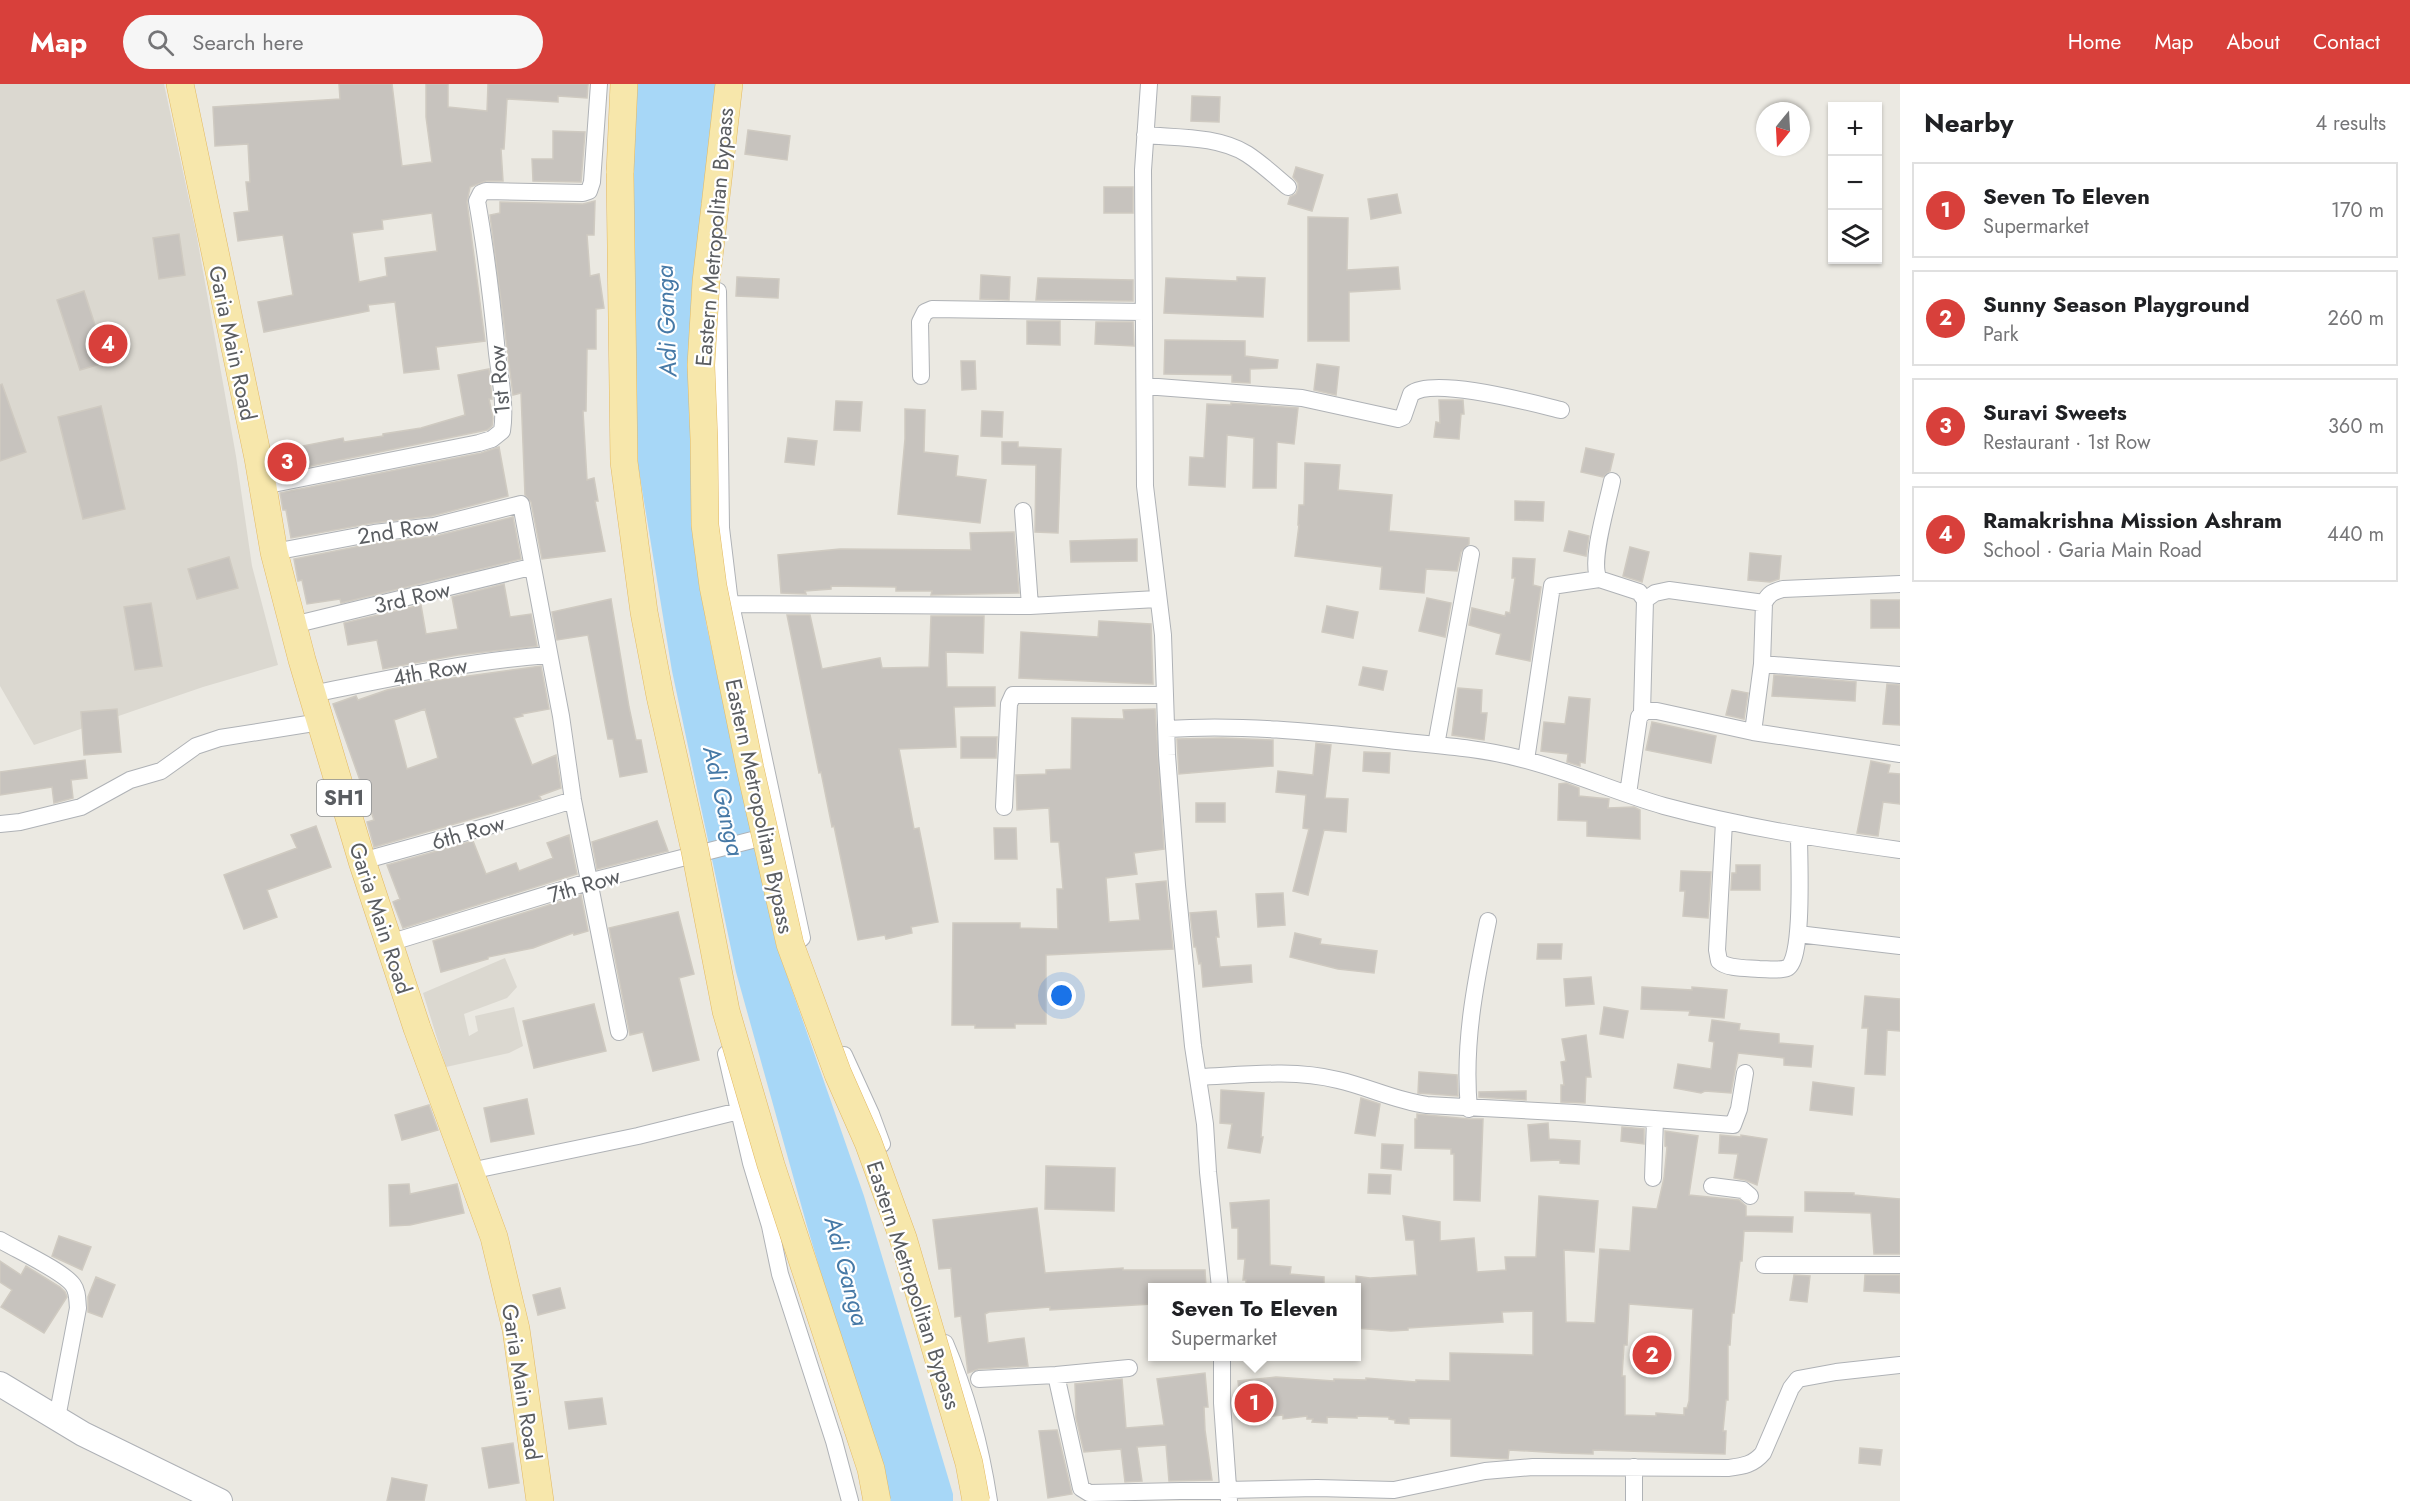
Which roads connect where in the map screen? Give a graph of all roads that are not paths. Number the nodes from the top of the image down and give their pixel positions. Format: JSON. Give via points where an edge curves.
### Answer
{"nodes":[{"id":1,"x":180,"y":84,"type":"edge"},
{"id":2,"x":598,"y":84,"type":"edge"},
{"id":3,"x":624,"y":84,"type":"edge"},
{"id":4,"x":729,"y":84,"type":"edge"},
{"id":5,"x":1149,"y":84,"type":"edge"},
{"id":6,"x":1145,"y":135,"type":"junction"},
{"id":7,"x":622,"y":141,"type":"junction"},
{"id":8,"x":1288,"y":187,"type":"dead end"},
{"id":9,"x":715,"y":206,"type":"junction"},
{"id":10,"x":1144,"y":312,"type":"junction"},
{"id":11,"x":921,"y":375,"type":"dead end"},
{"id":12,"x":1145,"y":386,"type":"junction"},
{"id":13,"x":1561,"y":410,"type":"dead end"},
{"id":14,"x":1612,"y":481,"type":"dead end"},
{"id":15,"x":263,"y":486,"type":"junction"},
{"id":16,"x":1023,"y":511,"type":"dead end"},
{"id":17,"x":274,"y":552,"type":"junction"},
{"id":18,"x":1471,"y":554,"type":"dead end"},
{"id":19,"x":531,"y":567,"type":"junction"},
{"id":20,"x":1599,"y":579,"type":"junction"},
{"id":21,"x":1900,"y":584,"type":"edge"},
{"id":22,"x":1157,"y":600,"type":"junction"},
{"id":23,"x":1645,"y":600,"type":"junction"},
{"id":24,"x":1764,"y":603,"type":"junction"},
{"id":25,"x":730,"y":604,"type":"junction"},
{"id":26,"x":1030,"y":606,"type":"junction"},
{"id":27,"x":293,"y":625,"type":"junction"},
{"id":28,"x":549,"y":655,"type":"junction"},
{"id":29,"x":1762,"y":664,"type":"junction"},
{"id":30,"x":1900,"y":675,"type":"edge"},
{"id":31,"x":312,"y":693,"type":"junction"},
{"id":32,"x":1165,"y":695,"type":"junction"},
{"id":33,"x":1642,"y":712,"type":"junction"},
{"id":34,"x":320,"y":722,"type":"junction"},
{"id":35,"x":1167,"y":729,"type":"junction"},
{"id":36,"x":1753,"y":732,"type":"junction"},
{"id":37,"x":1436,"y":745,"type":"junction"},
{"id":38,"x":1900,"y":754,"type":"edge"},
{"id":39,"x":1526,"y":760,"type":"junction"},
{"id":40,"x":1628,"y":794,"type":"junction"},
{"id":41,"x":573,"y":800,"type":"junction"},
{"id":42,"x":1004,"y":807,"type":"dead end"},
{"id":43,"x":1724,"y":822,"type":"junction"},
{"id":44,"x":0,"y":824,"type":"edge"},
{"id":45,"x":780,"y":833,"type":"junction"},
{"id":46,"x":1799,"y":836,"type":"junction"},
{"id":47,"x":1900,"y":850,"type":"edge"},
{"id":48,"x":685,"y":858,"type":"junction"},
{"id":49,"x":362,"y":861,"type":"junction"},
{"id":50,"x":588,"y":882,"type":"junction"},
{"id":51,"x":1488,"y":921,"type":"dead end"},
{"id":52,"x":1798,"y":934,"type":"junction"},
{"id":53,"x":389,"y":943,"type":"junction"},
{"id":54,"x":1900,"y":946,"type":"edge"},
{"id":55,"x":619,"y":1032,"type":"dead end"},
{"id":56,"x":1745,"y":1072,"type":"dead end"},
{"id":57,"x":1199,"y":1077,"type":"junction"},
{"id":58,"x":1469,"y":1109,"type":"junction"},
{"id":59,"x":739,"y":1111,"type":"junction"},
{"id":60,"x":1655,"y":1119,"type":"junction"},
{"id":61,"x":470,"y":1171,"type":"junction"},
{"id":62,"x":1653,"y":1178,"type":"dead end"},
{"id":63,"x":1712,"y":1186,"type":"dead end"},
{"id":64,"x":1750,"y":1196,"type":"dead end"},
{"id":65,"x":0,"y":1240,"type":"edge"},
{"id":66,"x":1900,"y":1264,"type":"edge"},
{"id":67,"x":1764,"y":1265,"type":"dead end"},
{"id":68,"x":1220,"y":1283,"type":"edge"},
{"id":69,"x":1222,"y":1361,"type":"edge"},
{"id":70,"x":1900,"y":1365,"type":"edge"},
{"id":71,"x":1129,"y":1368,"type":"dead end"},
{"id":72,"x":1056,"y":1375,"type":"junction"},
{"id":73,"x":979,"y":1378,"type":"dead end"},
{"id":74,"x":0,"y":1384,"type":"edge"},
{"id":75,"x":57,"y":1418,"type":"junction"},
{"id":76,"x":1634,"y":1467,"type":"junction"},
{"id":77,"x":1228,"y":1495,"type":"edge"},
{"id":78,"x":1375,"y":1495,"type":"edge"},
{"id":79,"x":220,"y":1501,"type":"edge"},
{"id":80,"x":540,"y":1501,"type":"edge"},
{"id":81,"x":850,"y":1501,"type":"edge"},
{"id":82,"x":877,"y":1501,"type":"edge"},
{"id":83,"x":976,"y":1501,"type":"edge"},
{"id":84,"x":989,"y":1501,"type":"edge"},
{"id":85,"x":1634,"y":1501,"type":"edge"}],
"edges":[{"from":1,"to":15,"type":"main road","name":"Garia Main Road","number":"SH1"},
{"from":2,"to":15,"type":"street","name":"1st Row","via":[[589,191],[486,191],[477,201],[502,394],[502,431],[479,443]]},
{"from":3,"to":7,"type":"main road"},
{"from":4,"to":9,"type":"main road","name":"Eastern Metropolitan Bypass"},
{"from":5,"to":6,"type":"street"},
{"from":6,"to":8,"type":"street","via":[[1215,141],[1247,154]]},
{"from":6,"to":10,"type":"street"},
{"from":7,"to":48,"type":"street","via":[[609,171],[609,368],[615,477],[629,584]]},
{"from":7,"to":82,"type":"main road","bridge":true,"via":[[624,462],[644,612],[726,1011],[771,1165],[871,1469]]},
{"from":9,"to":25,"type":"street","via":[[721,528]]},
{"from":9,"to":83,"type":"main road","name":"Eastern Metropolitan Bypass","bridge":true,"via":[[700,365],[705,525],[713,586],[790,944],[903,1238],[969,1463]]},
{"from":10,"to":11,"type":"street","via":[[932,309],[925,312],[920,322]]},
{"from":10,"to":12,"type":"street"},
{"from":12,"to":13,"type":"street","via":[[1321,401],[1398,419],[1411,394],[1423,390],[1471,390]]},
{"from":12,"to":22,"type":"street","via":[[1143,455]]},
{"from":14,"to":20,"type":"street","via":[[1597,554]]},
{"from":15,"to":17,"type":"main road","name":"Garia Main Road","number":"SH1"},
{"from":16,"to":26,"type":"street"},
{"from":17,"to":19,"type":"street","name":"2nd Row","via":[[434,526],[521,504]]},
{"from":17,"to":27,"type":"main road","name":"Garia Main Road","number":"SH1"},
{"from":18,"to":37,"type":"street"},
{"from":19,"to":27,"type":"street","name":"3rd Row"},
{"from":19,"to":28,"type":"street"},
{"from":20,"to":23,"type":"street","via":[[1639,592]]},
{"from":20,"to":39,"type":"street","via":[[1552,586]]},
{"from":21,"to":24,"type":"street","via":[[1783,589],[1772,592]]},
{"from":22,"to":26,"type":"street"},
{"from":22,"to":32,"type":"street","via":[[1163,635]]},
{"from":23,"to":24,"type":"street","via":[[1669,590]]},
{"from":23,"to":33,"type":"street"},
{"from":24,"to":29,"type":"street"},
{"from":25,"to":26,"type":"street"},
{"from":25,"to":45,"type":"street"},
{"from":27,"to":31,"type":"main road","name":"Garia Main Road","number":"SH1"},
{"from":28,"to":31,"type":"street","name":"4th Row","via":[[508,658]]},
{"from":28,"to":41,"type":"street"},
{"from":29,"to":30,"type":"street"},
{"from":29,"to":36,"type":"street"},
{"from":31,"to":34,"type":"main road","name":"Garia Main Road","number":"SH1"},
{"from":32,"to":35,"type":"street"},
{"from":32,"to":42,"type":"street","via":[[1013,695],[1009,705]]},
{"from":33,"to":36,"type":"street","via":[[1657,711]]},
{"from":33,"to":40,"type":"street"},
{"from":34,"to":44,"type":"street","via":[[220,738],[196,746],[161,771],[130,780],[81,807]]},
{"from":34,"to":49,"type":"main road","name":"Garia Main Road","number":"SH1"},
{"from":35,"to":37,"type":"street","via":[[1283,728]]},
{"from":35,"to":57,"type":"street","via":[[1177,885]]},
{"from":36,"to":38,"type":"street"},
{"from":37,"to":39,"type":"street"},
{"from":39,"to":40,"type":"street"},
{"from":40,"to":43,"type":"street"},
{"from":41,"to":49,"type":"street","name":"6th Row"},
{"from":41,"to":50,"type":"street"},
{"from":43,"to":46,"type":"street"},
{"from":43,"to":52,"type":"street","via":[[1719,961],[1749,968],[1787,968],[1795,958]]},
{"from":45,"to":48,"type":"street","name":"7th Row"},
{"from":45,"to":84,"type":"street","via":[[810,969],[836,1039],[871,1113],[927,1273],[942,1336],[958,1375]]},
{"from":46,"to":47,"type":"street"},
{"from":46,"to":52,"type":"street"},
{"from":48,"to":50,"type":"street","name":"7th Row"},
{"from":48,"to":59,"type":"street"},
{"from":49,"to":53,"type":"main road","name":"Garia Main Road","number":"SH1"},
{"from":50,"to":53,"type":"street","name":"7th Row"},
{"from":50,"to":55,"type":"street"},
{"from":51,"to":58,"type":"street","via":[[1466,1054]]},
{"from":52,"to":54,"type":"street"},
{"from":53,"to":61,"type":"main road","name":"Garia Main Road","number":"SH1"},
{"from":56,"to":60,"type":"street","via":[[1733,1125]]},
{"from":57,"to":58,"type":"street","via":[[1322,1077],[1406,1102]]},
{"from":57,"to":68,"type":"street"},
{"from":58,"to":60,"type":"street"},
{"from":59,"to":61,"type":"street"},
{"from":59,"to":81,"type":"street","via":[[780,1274]]},
{"from":60,"to":62,"type":"street"},
{"from":61,"to":80,"type":"main road","name":"Garia Main Road","number":"SH1","via":[[494,1237],[516,1329]]},
{"from":63,"to":64,"type":"street","via":[[1743,1190]]},
{"from":65,"to":75,"type":"street","via":[[59,1274],[77,1293],[78,1308]]},
{"from":66,"to":67,"type":"street"},
{"from":69,"to":77,"type":"street"},
{"from":70,"to":76,"type":"street","via":[[1798,1379],[1763,1453],[1749,1465]]},
{"from":71,"to":72,"type":"street"},
{"from":72,"to":73,"type":"street"},
{"from":72,"to":77,"type":"street","via":[[1083,1491]]},
{"from":74,"to":75,"type":"main road"},
{"from":75,"to":79,"type":"main road"},
{"from":76,"to":78,"type":"street","via":[[1485,1471]]},
{"from":76,"to":85,"type":"street"},
{"from":77,"to":78,"type":"street","via":[[1317,1488]]}]}
